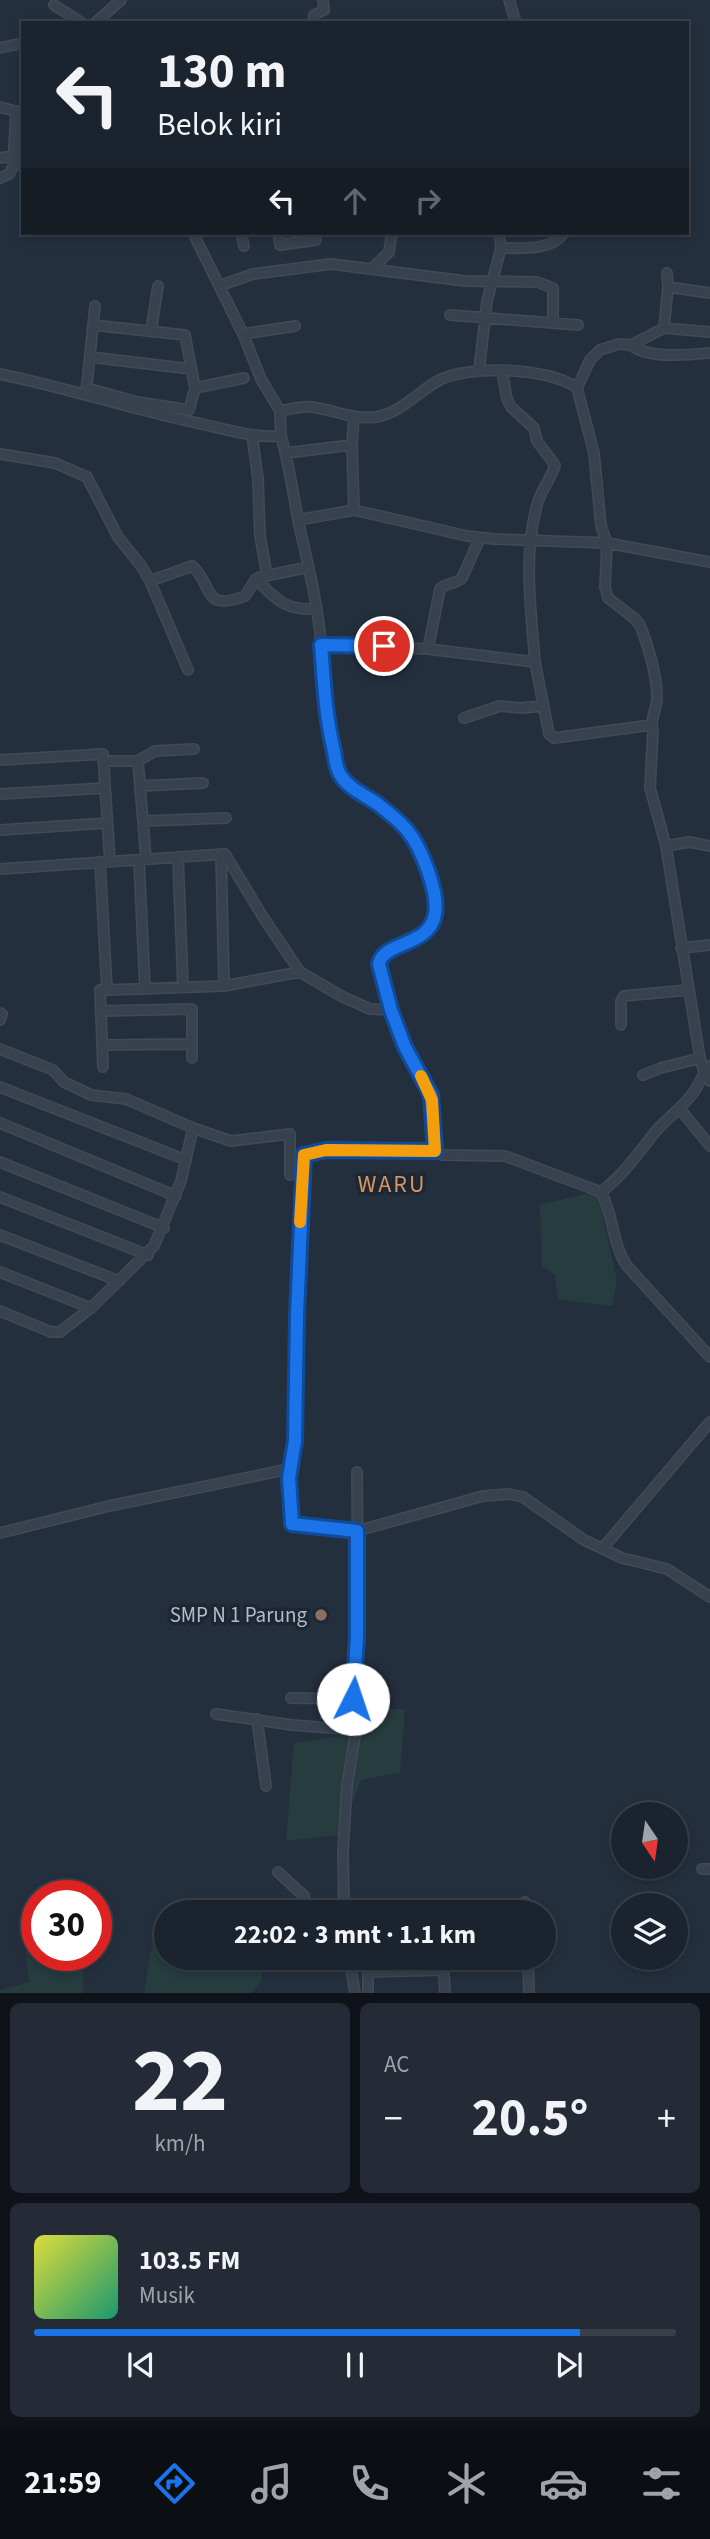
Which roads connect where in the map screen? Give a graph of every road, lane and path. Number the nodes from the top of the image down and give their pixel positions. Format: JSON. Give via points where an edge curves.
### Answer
{"nodes":[{"id":1,"x":121,"y":0,"type":"edge"},
{"id":2,"x":323,"y":0,"type":"edge"},
{"id":3,"x":509,"y":0,"type":"edge"},
{"id":4,"x":54,"y":5,"type":"dead end"},
{"id":5,"x":79,"y":21,"type":"edge"},
{"id":6,"x":97,"y":21,"type":"edge"},
{"id":7,"x":313,"y":21,"type":"edge"},
{"id":8,"x":515,"y":21,"type":"edge"},
{"id":9,"x":21,"y":43,"type":"edge"},
{"id":10,"x":0,"y":48,"type":"edge"},
{"id":11,"x":0,"y":107,"type":"edge"},
{"id":12,"x":19,"y":112,"type":"edge"},
{"id":13,"x":18,"y":143,"type":"edge"},
{"id":14,"x":12,"y":156,"type":"junction"},
{"id":15,"x":0,"y":158,"type":"edge"},
{"id":16,"x":21,"y":165,"type":"edge"},
{"id":17,"x":0,"y":177,"type":"edge"},
{"id":18,"x":194,"y":235,"type":"edge"},
{"id":19,"x":241,"y":235,"type":"edge"},
{"id":20,"x":278,"y":235,"type":"edge"},
{"id":21,"x":315,"y":235,"type":"edge"},
{"id":22,"x":393,"y":235,"type":"edge"},
{"id":23,"x":499,"y":235,"type":"edge"},
{"id":24,"x":562,"y":235,"type":"edge"},
{"id":25,"x":244,"y":246,"type":"dead end"},
{"id":26,"x":501,"y":248,"type":"junction"},
{"id":27,"x":372,"y":269,"type":"junction"},
{"id":28,"x":667,"y":273,"type":"dead end"},
{"id":29,"x":492,"y":281,"type":"junction"},
{"id":30,"x":158,"y":286,"type":"dead end"},
{"id":31,"x":219,"y":286,"type":"junction"},
{"id":32,"x":668,"y":288,"type":"junction"},
{"id":33,"x":710,"y":293,"type":"edge"},
{"id":34,"x":94,"y":306,"type":"dead end"},
{"id":35,"x":450,"y":315,"type":"dead end"},
{"id":36,"x":485,"y":319,"type":"junction"},
{"id":37,"x":553,"y":323,"type":"junction"},
{"id":38,"x":93,"y":325,"type":"junction"},
{"id":39,"x":578,"y":325,"type":"dead end"},
{"id":40,"x":295,"y":326,"type":"dead end"},
{"id":41,"x":664,"y":328,"type":"junction"},
{"id":42,"x":151,"y":331,"type":"junction"},
{"id":43,"x":710,"y":332,"type":"edge"},
{"id":44,"x":243,"y":334,"type":"junction"},
{"id":45,"x":631,"y":345,"type":"junction"},
{"id":46,"x":710,"y":353,"type":"edge"},
{"id":47,"x":90,"y":357,"type":"junction"},
{"id":48,"x":191,"y":369,"type":"junction"},
{"id":49,"x":479,"y":371,"type":"junction"},
{"id":50,"x":502,"y":372,"type":"junction"},
{"id":51,"x":0,"y":374,"type":"edge"},
{"id":52,"x":244,"y":378,"type":"dead end"},
{"id":53,"x":195,"y":388,"type":"junction"},
{"id":54,"x":577,"y":388,"type":"junction"},
{"id":55,"x":86,"y":391,"type":"junction"},
{"id":56,"x":280,"y":411,"type":"junction"},
{"id":57,"x":354,"y":416,"type":"junction"},
{"id":58,"x":252,"y":435,"type":"junction"},
{"id":59,"x":281,"y":436,"type":"junction"},
{"id":60,"x":352,"y":445,"type":"junction"},
{"id":61,"x":286,"y":453,"type":"junction"},
{"id":62,"x":0,"y":454,"type":"edge"},
{"id":63,"x":354,"y":510,"type":"junction"},
{"id":64,"x":298,"y":520,"type":"junction"},
{"id":65,"x":480,"y":538,"type":"junction"},
{"id":66,"x":531,"y":539,"type":"junction"},
{"id":67,"x":607,"y":543,"type":"junction"},
{"id":68,"x":710,"y":562,"type":"edge"},
{"id":69,"x":309,"y":567,"type":"junction"},
{"id":70,"x":267,"y":575,"type":"junction"},
{"id":71,"x":256,"y":579,"type":"junction"},
{"id":72,"x":150,"y":581,"type":"junction"},
{"id":73,"x":317,"y":609,"type":"junction"},
{"id":74,"x":321,"y":645,"type":"junction"},
{"id":75,"x":428,"y":649,"type":"junction"},
{"id":76,"x":535,"y":663,"type":"junction"},
{"id":77,"x":188,"y":670,"type":"dead end"},
{"id":78,"x":542,"y":706,"type":"junction"},
{"id":79,"x":464,"y":719,"type":"dead end"},
{"id":80,"x":650,"y":725,"type":"junction"},
{"id":81,"x":194,"y":749,"type":"dead end"},
{"id":82,"x":0,"y":760,"type":"edge"},
{"id":83,"x":104,"y":761,"type":"junction"},
{"id":84,"x":138,"y":761,"type":"junction"},
{"id":85,"x":203,"y":783,"type":"dead end"},
{"id":86,"x":140,"y":786,"type":"junction"},
{"id":87,"x":106,"y":788,"type":"junction"},
{"id":88,"x":0,"y":794,"type":"edge"},
{"id":89,"x":226,"y":818,"type":"dead end"},
{"id":90,"x":143,"y":821,"type":"junction"},
{"id":91,"x":107,"y":824,"type":"junction"},
{"id":92,"x":0,"y":830,"type":"edge"},
{"id":93,"x":666,"y":846,"type":"junction"},
{"id":94,"x":710,"y":846,"type":"edge"},
{"id":95,"x":221,"y":854,"type":"junction"},
{"id":96,"x":178,"y":857,"type":"junction"},
{"id":97,"x":143,"y":859,"type":"junction"},
{"id":98,"x":105,"y":862,"type":"junction"},
{"id":99,"x":0,"y":869,"type":"edge"},
{"id":100,"x":710,"y":945,"type":"edge"},
{"id":101,"x":681,"y":948,"type":"junction"},
{"id":102,"x":300,"y":972,"type":"junction"},
{"id":103,"x":224,"y":986,"type":"junction"},
{"id":104,"x":183,"y":987,"type":"junction"},
{"id":105,"x":145,"y":989,"type":"junction"},
{"id":106,"x":107,"y":990,"type":"junction"},
{"id":107,"x":688,"y":990,"type":"junction"},
{"id":108,"x":101,"y":1010,"type":"junction"},
{"id":109,"x":391,"y":1010,"type":"junction"},
{"id":110,"x":0,"y":1013,"type":"edge"},
{"id":111,"x":0,"y":1020,"type":"edge"},
{"id":112,"x":621,"y":1025,"type":"dead end"},
{"id":113,"x":192,"y":1044,"type":"junction"},
{"id":114,"x":102,"y":1045,"type":"junction"},
{"id":115,"x":0,"y":1049,"type":"edge"},
{"id":116,"x":192,"y":1058,"type":"dead end"},
{"id":117,"x":700,"y":1058,"type":"junction"},
{"id":118,"x":103,"y":1067,"type":"dead end"},
{"id":119,"x":707,"y":1069,"type":"edge"},
{"id":120,"x":643,"y":1075,"type":"dead end"},
{"id":121,"x":710,"y":1081,"type":"edge"},
{"id":122,"x":0,"y":1087,"type":"edge"},
{"id":123,"x":680,"y":1109,"type":"junction"},
{"id":124,"x":0,"y":1123,"type":"edge"},
{"id":125,"x":193,"y":1128,"type":"junction"},
{"id":126,"x":710,"y":1146,"type":"edge"},
{"id":127,"x":435,"y":1151,"type":"junction"},
{"id":128,"x":186,"y":1160,"type":"junction"},
{"id":129,"x":0,"y":1161,"type":"edge"},
{"id":130,"x":290,"y":1175,"type":"dead end"},
{"id":131,"x":601,"y":1192,"type":"junction"},
{"id":132,"x":176,"y":1196,"type":"junction"},
{"id":133,"x":0,"y":1197,"type":"edge"},
{"id":134,"x":164,"y":1228,"type":"junction"},
{"id":135,"x":0,"y":1235,"type":"edge"},
{"id":136,"x":148,"y":1255,"type":"junction"},
{"id":137,"x":0,"y":1272,"type":"edge"},
{"id":138,"x":119,"y":1282,"type":"junction"},
{"id":139,"x":91,"y":1308,"type":"junction"},
{"id":140,"x":0,"y":1311,"type":"edge"},
{"id":141,"x":710,"y":1357,"type":"edge"},
{"id":142,"x":710,"y":1422,"type":"edge"},
{"id":143,"x":289,"y":1469,"type":"junction"},
{"id":144,"x":357,"y":1472,"type":"dead end"},
{"id":145,"x":357,"y":1531,"type":"junction"},
{"id":146,"x":0,"y":1533,"type":"edge"},
{"id":147,"x":602,"y":1549,"type":"junction"},
{"id":148,"x":710,"y":1597,"type":"edge"},
{"id":149,"x":291,"y":1698,"type":"dead end"},
{"id":150,"x":353,"y":1699,"type":"junction"},
{"id":151,"x":216,"y":1714,"type":"dead end"},
{"id":152,"x":257,"y":1720,"type":"junction"},
{"id":153,"x":356,"y":1730,"type":"junction"},
{"id":154,"x":267,"y":1786,"type":"dead end"},
{"id":155,"x":278,"y":1872,"type":"dead end"},
{"id":156,"x":305,"y":1900,"type":"edge"},
{"id":157,"x":344,"y":1900,"type":"edge"},
{"id":158,"x":351,"y":1970,"type":"edge"},
{"id":159,"x":444,"y":1970,"type":"joint"},
{"id":160,"x":528,"y":1970,"type":"edge"},
{"id":161,"x":355,"y":1993,"type":"edge"},
{"id":162,"x":368,"y":1993,"type":"edge"},
{"id":163,"x":445,"y":1993,"type":"edge"},
{"id":164,"x":529,"y":1993,"type":"edge"}],
"edges":[{"from":1,"to":6,"type":"street"},
{"from":2,"to":7,"type":"street","via":[[324,10],[315,13]]},
{"from":3,"to":8,"type":"street"},
{"from":4,"to":5,"type":"street"},
{"from":9,"to":10,"type":"street"},
{"from":11,"to":12,"type":"street"},
{"from":12,"to":13,"type":"street"},
{"from":13,"to":14,"type":"street"},
{"from":14,"to":15,"type":"street"},
{"from":14,"to":16,"type":"street"},
{"from":14,"to":17,"type":"street","via":[[11,172]]},
{"from":18,"to":31,"type":"street"},
{"from":19,"to":25,"type":"street"},
{"from":20,"to":21,"type":"street","via":[[280,245],[316,240]]},
{"from":22,"to":27,"type":"street","via":[[389,252]]},
{"from":23,"to":26,"type":"street"},
{"from":24,"to":26,"type":"street","via":[[544,245]]},
{"from":26,"to":29,"type":"street"},
{"from":27,"to":29,"type":"street"},
{"from":27,"to":31,"type":"street","via":[[299,266]]},
{"from":28,"to":32,"type":"street"},
{"from":29,"to":36,"type":"street"},
{"from":29,"to":37,"type":"street","via":[[550,285]]},
{"from":30,"to":42,"type":"street"},
{"from":31,"to":44,"type":"street"},
{"from":32,"to":33,"type":"street"},
{"from":32,"to":41,"type":"street"},
{"from":34,"to":38,"type":"street"},
{"from":35,"to":36,"type":"street"},
{"from":36,"to":37,"type":"street"},
{"from":36,"to":49,"type":"street"},
{"from":37,"to":39,"type":"street"},
{"from":38,"to":42,"type":"street"},
{"from":38,"to":47,"type":"street"},
{"from":40,"to":44,"type":"street"},
{"from":41,"to":43,"type":"street"},
{"from":41,"to":45,"type":"street"},
{"from":42,"to":48,"type":"street","via":[[185,335]]},
{"from":44,"to":56,"type":"street"},
{"from":45,"to":46,"type":"street","via":[[671,355]]},
{"from":45,"to":54,"type":"street","via":[[600,350]]},
{"from":47,"to":48,"type":"street"},
{"from":47,"to":55,"type":"street"},
{"from":48,"to":53,"type":"street"},
{"from":49,"to":50,"type":"street"},
{"from":49,"to":57,"type":"street","via":[[438,381],[401,408],[381,416]]},
{"from":50,"to":54,"type":"street","via":[[557,376]]},
{"from":50,"to":66,"type":"street","via":[[511,407],[534,428],[537,441],[555,465],[540,498]]},
{"from":51,"to":55,"type":"street"},
{"from":52,"to":53,"type":"street"},
{"from":53,"to":55,"type":"street","via":[[189,410]]},
{"from":54,"to":67,"type":"street","via":[[594,453],[601,526]]},
{"from":55,"to":58,"type":"street","via":[[141,412]]},
{"from":56,"to":57,"type":"street","via":[[309,406]]},
{"from":56,"to":59,"type":"street"},
{"from":57,"to":60,"type":"street"},
{"from":58,"to":59,"type":"street"},
{"from":58,"to":70,"type":"street"},
{"from":59,"to":61,"type":"street"},
{"from":60,"to":61,"type":"street"},
{"from":60,"to":63,"type":"street"},
{"from":61,"to":64,"type":"street"},
{"from":62,"to":72,"type":"street","via":[[54,463],[87,477],[118,537]]},
{"from":63,"to":64,"type":"street"},
{"from":63,"to":65,"type":"street"},
{"from":64,"to":69,"type":"street"},
{"from":65,"to":66,"type":"street"},
{"from":65,"to":75,"type":"street","via":[[462,578],[440,589]]},
{"from":66,"to":67,"type":"street"},
{"from":66,"to":76,"type":"street"},
{"from":67,"to":68,"type":"street"},
{"from":67,"to":80,"type":"street","via":[[605,594],[640,625],[655,681],[657,697]]},
{"from":69,"to":70,"type":"street"},
{"from":69,"to":73,"type":"street"},
{"from":70,"to":71,"type":"street"},
{"from":71,"to":72,"type":"street","via":[[245,596],[219,600],[208,594],[192,566]]},
{"from":71,"to":73,"type":"street","via":[[286,606]]},
{"from":72,"to":77,"type":"street"},
{"from":73,"to":74,"type":"street"},
{"from":74,"to":75,"type":"street"},
{"from":74,"to":109,"type":"street","via":[[326,716],[338,771],[407,830],[428,872],[435,901],[435,919],[424,934],[380,959]]},
{"from":75,"to":76,"type":"street"},
{"from":76,"to":78,"type":"street"},
{"from":78,"to":79,"type":"street","via":[[500,706]]},
{"from":78,"to":80,"type":"street","via":[[554,738]]},
{"from":80,"to":93,"type":"street","via":[[650,788]]},
{"from":81,"to":84,"type":"street","via":[[155,751]]},
{"from":82,"to":83,"type":"street","via":[[103,754]]},
{"from":83,"to":84,"type":"street"},
{"from":83,"to":87,"type":"street"},
{"from":84,"to":86,"type":"street"},
{"from":85,"to":86,"type":"street"},
{"from":86,"to":90,"type":"street"},
{"from":87,"to":88,"type":"street"},
{"from":87,"to":91,"type":"street"},
{"from":89,"to":90,"type":"street"},
{"from":90,"to":97,"type":"street"},
{"from":91,"to":92,"type":"street"},
{"from":91,"to":98,"type":"street"},
{"from":93,"to":94,"type":"street","via":[[689,842]]},
{"from":93,"to":101,"type":"street"},
{"from":95,"to":96,"type":"street"},
{"from":95,"to":102,"type":"street"},
{"from":95,"to":103,"type":"street"},
{"from":96,"to":97,"type":"street"},
{"from":96,"to":104,"type":"street"},
{"from":97,"to":98,"type":"street"},
{"from":97,"to":105,"type":"street"},
{"from":98,"to":99,"type":"street"},
{"from":98,"to":106,"type":"street"},
{"from":100,"to":101,"type":"street"},
{"from":101,"to":107,"type":"street"},
{"from":102,"to":103,"type":"street"},
{"from":102,"to":109,"type":"street","via":[[370,1009]]},
{"from":103,"to":104,"type":"street"},
{"from":104,"to":105,"type":"street"},
{"from":105,"to":106,"type":"street"},
{"from":106,"to":108,"type":"street","via":[[100,990]]},
{"from":107,"to":112,"type":"street","via":[[624,996]]},
{"from":107,"to":117,"type":"street"},
{"from":108,"to":113,"type":"street","via":[[192,1009]]},
{"from":108,"to":114,"type":"street"},
{"from":109,"to":127,"type":"street","via":[[431,1095]]},
{"from":110,"to":111,"type":"street"},
{"from":113,"to":114,"type":"street"},
{"from":113,"to":116,"type":"street"},
{"from":114,"to":118,"type":"street"},
{"from":115,"to":125,"type":"street","via":[[53,1070],[64,1082],[91,1095],[126,1099]]},
{"from":117,"to":119,"type":"street"},
{"from":117,"to":120,"type":"street"},
{"from":119,"to":121,"type":"street"},
{"from":119,"to":123,"type":"street"},
{"from":122,"to":128,"type":"street"},
{"from":123,"to":126,"type":"street"},
{"from":123,"to":131,"type":"street"},
{"from":124,"to":132,"type":"street"},
{"from":125,"to":128,"type":"street"},
{"from":125,"to":130,"type":"street","via":[[231,1141],[290,1134]]},
{"from":127,"to":131,"type":"street","via":[[505,1156]]},
{"from":127,"to":143,"type":"street","via":[[326,1150],[304,1155],[295,1441]]},
{"from":128,"to":132,"type":"street"},
{"from":129,"to":134,"type":"street"},
{"from":131,"to":141,"type":"street","via":[[620,1256]]},
{"from":132,"to":134,"type":"street"},
{"from":133,"to":136,"type":"street"},
{"from":134,"to":136,"type":"street"},
{"from":135,"to":138,"type":"street"},
{"from":136,"to":138,"type":"street"},
{"from":137,"to":139,"type":"street"},
{"from":138,"to":139,"type":"street"},
{"from":139,"to":140,"type":"street","via":[[56,1333]]},
{"from":142,"to":147,"type":"street"},
{"from":143,"to":145,"type":"street","via":[[292,1524]]},
{"from":143,"to":146,"type":"street"},
{"from":144,"to":145,"type":"street"},
{"from":145,"to":147,"type":"street","via":[[483,1496],[509,1494],[523,1497]]},
{"from":145,"to":150,"type":"street"},
{"from":147,"to":148,"type":"street","via":[[667,1569]]},
{"from":149,"to":150,"type":"street"},
{"from":150,"to":153,"type":"street"},
{"from":151,"to":152,"type":"street"},
{"from":152,"to":153,"type":"street"},
{"from":152,"to":154,"type":"street"},
{"from":153,"to":157,"type":"street","via":[[346,1807]]},
{"from":155,"to":156,"type":"street"},
{"from":158,"to":161,"type":"street"},
{"from":159,"to":162,"type":"street","via":[[368,1972]]},
{"from":159,"to":163,"type":"street"},
{"from":160,"to":164,"type":"street"}]}
